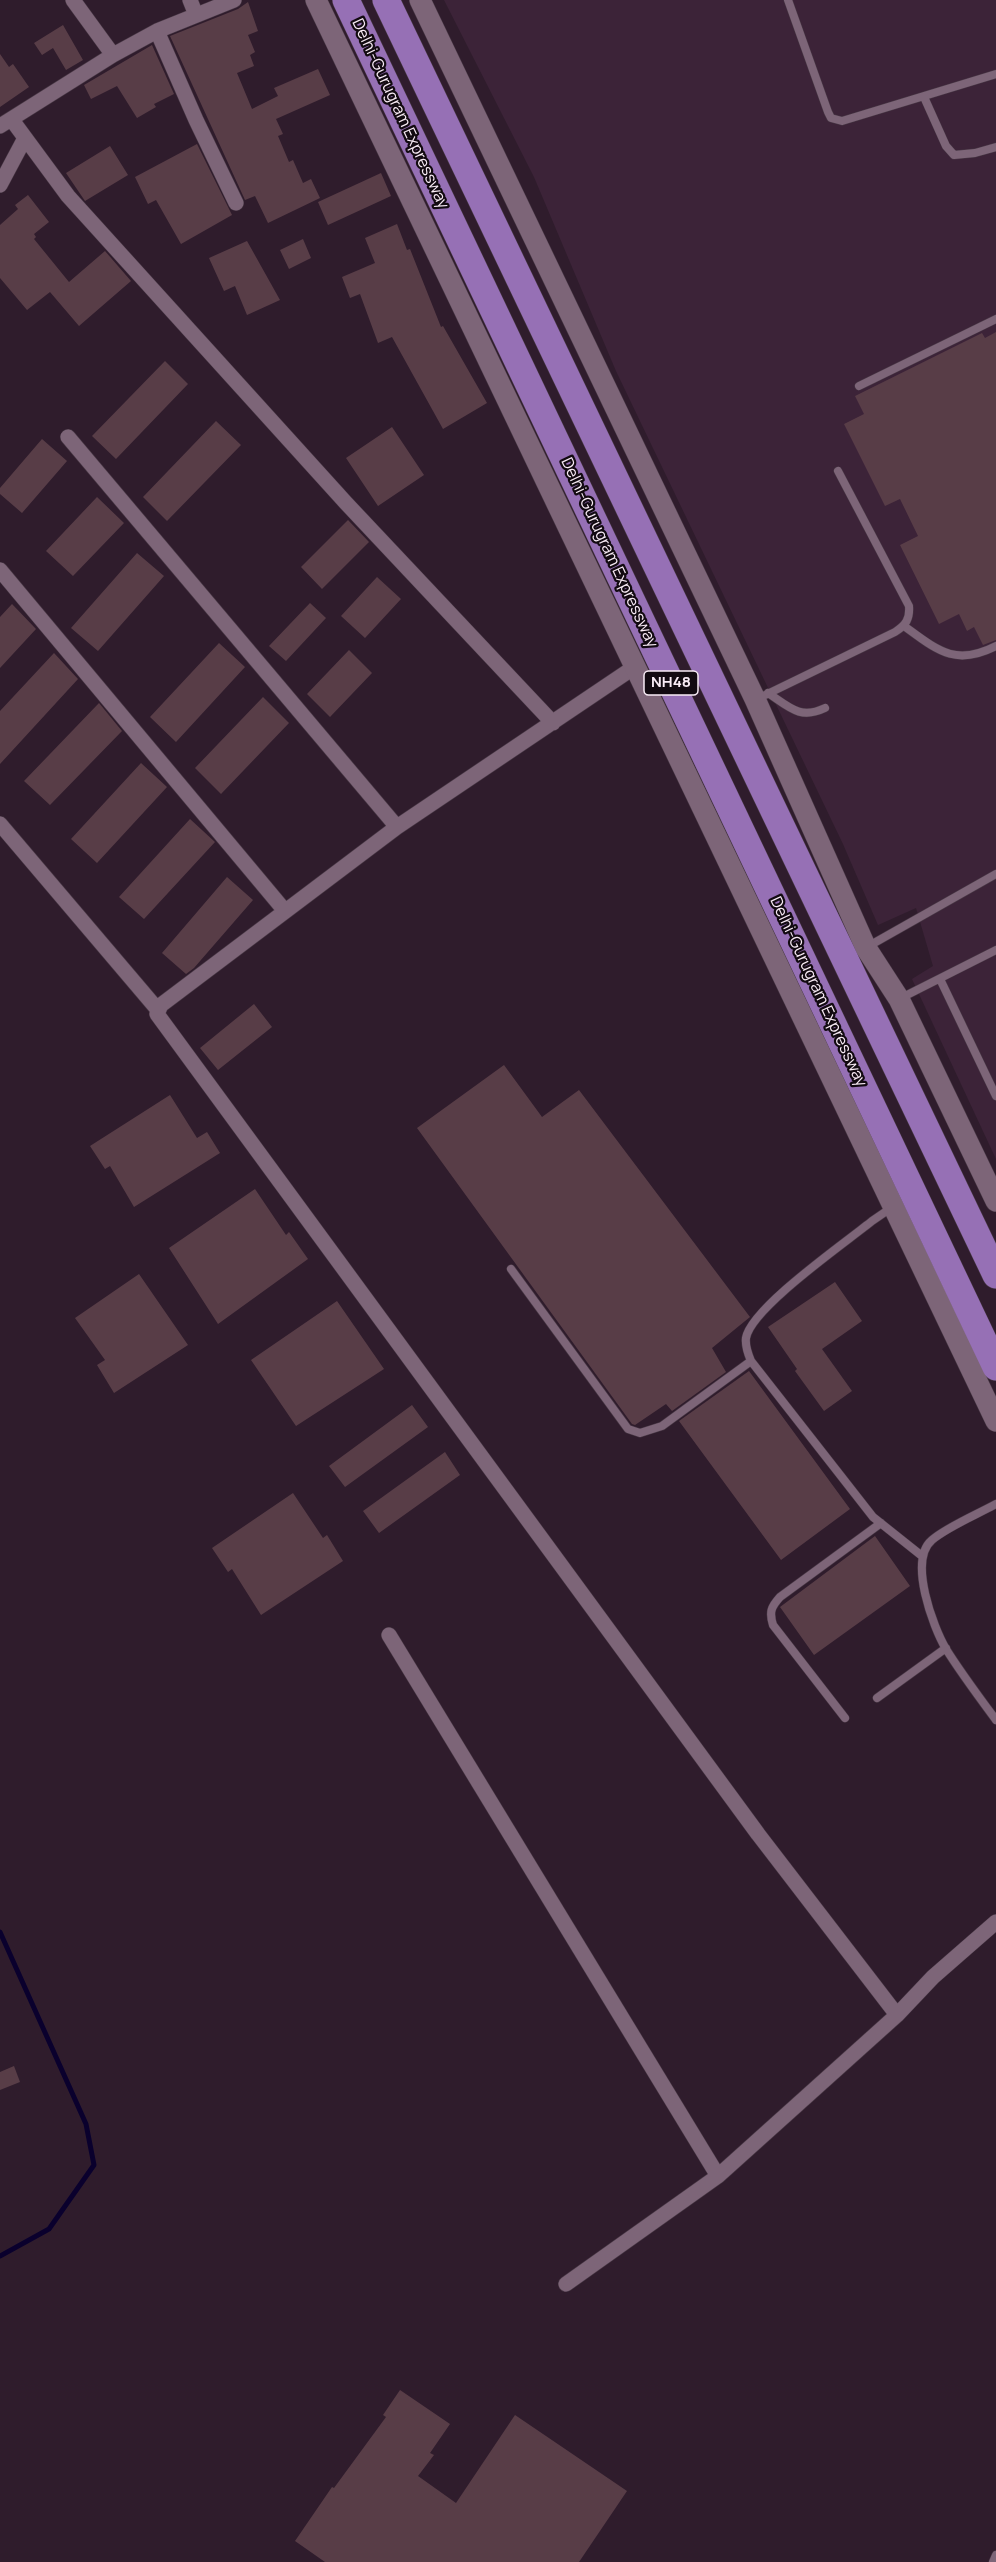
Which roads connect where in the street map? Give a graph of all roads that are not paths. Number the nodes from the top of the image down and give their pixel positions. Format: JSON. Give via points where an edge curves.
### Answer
{"nodes":[{"id":1,"x":73,"y":0,"type":"edge"},
{"id":2,"x":190,"y":0,"type":"edge"},
{"id":3,"x":234,"y":0,"type":"edge"},
{"id":4,"x":316,"y":0,"type":"edge"},
{"id":5,"x":346,"y":0,"type":"edge"},
{"id":6,"x":386,"y":0,"type":"edge"},
{"id":7,"x":420,"y":0,"type":"edge"},
{"id":8,"x":788,"y":0,"type":"edge"},
{"id":9,"x":196,"y":15,"type":"junction"},
{"id":10,"x":157,"y":31,"type":"junction"},
{"id":11,"x":112,"y":55,"type":"junction"},
{"id":12,"x":996,"y":74,"type":"edge"},
{"id":13,"x":924,"y":97,"type":"junction"},
{"id":14,"x":6,"y":123,"type":"edge"},
{"id":15,"x":25,"y":138,"type":"junction"},
{"id":16,"x":996,"y":147,"type":"edge"},
{"id":17,"x":0,"y":185,"type":"edge"},
{"id":18,"x":236,"y":203,"type":"dead end"},
{"id":19,"x":996,"y":319,"type":"edge"},
{"id":20,"x":859,"y":386,"type":"dead end"},
{"id":21,"x":68,"y":437,"type":"dead end"},
{"id":22,"x":838,"y":471,"type":"dead end"},
{"id":23,"x":0,"y":570,"type":"edge"},
{"id":24,"x":904,"y":626,"type":"junction"},
{"id":25,"x":996,"y":646,"type":"edge"},
{"id":26,"x":636,"y":666,"type":"junction"},
{"id":27,"x":762,"y":696,"type":"junction"},
{"id":28,"x":825,"y":708,"type":"dead end"},
{"id":29,"x":553,"y":723,"type":"junction"},
{"id":30,"x":0,"y":824,"type":"edge"},
{"id":31,"x":397,"y":827,"type":"junction"},
{"id":32,"x":996,"y":874,"type":"edge"},
{"id":33,"x":285,"y":911,"type":"junction"},
{"id":34,"x":866,"y":948,"type":"junction"},
{"id":35,"x":996,"y":950,"type":"edge"},
{"id":36,"x":940,"y":979,"type":"junction"},
{"id":37,"x":899,"y":999,"type":"junction"},
{"id":38,"x":158,"y":1010,"type":"junction"},
{"id":39,"x":996,"y":1096,"type":"edge"},
{"id":40,"x":996,"y":1201,"type":"edge"},
{"id":41,"x":895,"y":1206,"type":"junction"},
{"id":42,"x":511,"y":1269,"type":"dead end"},
{"id":43,"x":996,"y":1275,"type":"edge"},
{"id":44,"x":751,"y":1361,"type":"junction"},
{"id":45,"x":996,"y":1367,"type":"edge"},
{"id":46,"x":996,"y":1421,"type":"edge"},
{"id":47,"x":996,"y":1504,"type":"edge"},
{"id":48,"x":881,"y":1523,"type":"junction"},
{"id":49,"x":922,"y":1556,"type":"junction"},
{"id":50,"x":389,"y":1635,"type":"dead end"},
{"id":51,"x":946,"y":1648,"type":"junction"},
{"id":52,"x":877,"y":1698,"type":"dead end"},
{"id":53,"x":845,"y":1719,"type":"dead end"},
{"id":54,"x":996,"y":1720,"type":"edge"},
{"id":55,"x":996,"y":1922,"type":"edge"},
{"id":56,"x":897,"y":2015,"type":"junction"},
{"id":57,"x":718,"y":2176,"type":"junction"},
{"id":58,"x":566,"y":2284,"type":"dead end"},
{"id":59,"x":996,"y":2555,"type":"edge"},
{"id":60,"x":993,"y":2562,"type":"edge"}],
"edges":[{"from":1,"to":11,"type":"street"},
{"from":2,"to":9,"type":"street"},
{"from":3,"to":9,"type":"street"},
{"from":4,"to":26,"type":"main road"},
{"from":5,"to":45,"type":"highway","name":"Delhi-Gurugram Expressway","number":"NH48"},
{"from":6,"to":43,"type":"highway","number":"NH48"},
{"from":7,"to":27,"type":"main road"},
{"from":8,"to":13,"type":"lane","via":[[831,118],[842,121]]},
{"from":9,"to":10,"type":"street"},
{"from":10,"to":11,"type":"street"},
{"from":10,"to":18,"type":"street"},
{"from":11,"to":14,"type":"street"},
{"from":12,"to":13,"type":"lane"},
{"from":13,"to":16,"type":"lane","via":[[954,155]]},
{"from":14,"to":15,"type":"street"},
{"from":15,"to":17,"type":"street"},
{"from":15,"to":29,"type":"street","via":[[76,204],[346,503]]},
{"from":19,"to":20,"type":"lane"},
{"from":21,"to":31,"type":"street"},
{"from":22,"to":24,"type":"lane","via":[[909,606]]},
{"from":23,"to":33,"type":"street"},
{"from":24,"to":25,"type":"lane","via":[[949,655],[983,653]]},
{"from":24,"to":27,"type":"lane"},
{"from":26,"to":29,"type":"street"},
{"from":26,"to":41,"type":"main road"},
{"from":27,"to":28,"type":"lane","via":[[805,714]]},
{"from":27,"to":34,"type":"main road"},
{"from":29,"to":31,"type":"street"},
{"from":30,"to":38,"type":"street"},
{"from":31,"to":33,"type":"street"},
{"from":32,"to":34,"type":"lane"},
{"from":33,"to":38,"type":"street"},
{"from":34,"to":37,"type":"main road"},
{"from":35,"to":36,"type":"lane"},
{"from":36,"to":37,"type":"lane"},
{"from":36,"to":39,"type":"lane"},
{"from":37,"to":40,"type":"main road"},
{"from":38,"to":56,"type":"street","via":[[158,1019],[758,1834]]},
{"from":41,"to":44,"type":"lane","via":[[762,1311],[746,1339]]},
{"from":41,"to":46,"type":"main road"},
{"from":42,"to":44,"type":"lane","via":[[628,1429],[640,1433],[662,1426]]},
{"from":44,"to":48,"type":"lane"},
{"from":47,"to":49,"type":"lane","via":[[932,1540]]},
{"from":48,"to":49,"type":"lane"},
{"from":48,"to":53,"type":"lane","via":[[780,1597],[770,1614],[773,1625]]},
{"from":49,"to":51,"type":"lane","via":[[932,1615]]},
{"from":50,"to":57,"type":"street"},
{"from":51,"to":52,"type":"lane"},
{"from":51,"to":54,"type":"lane"},
{"from":55,"to":56,"type":"street","via":[[933,1977]]},
{"from":56,"to":57,"type":"street"},
{"from":57,"to":58,"type":"street"},
{"from":59,"to":60,"type":"lane"}]}
